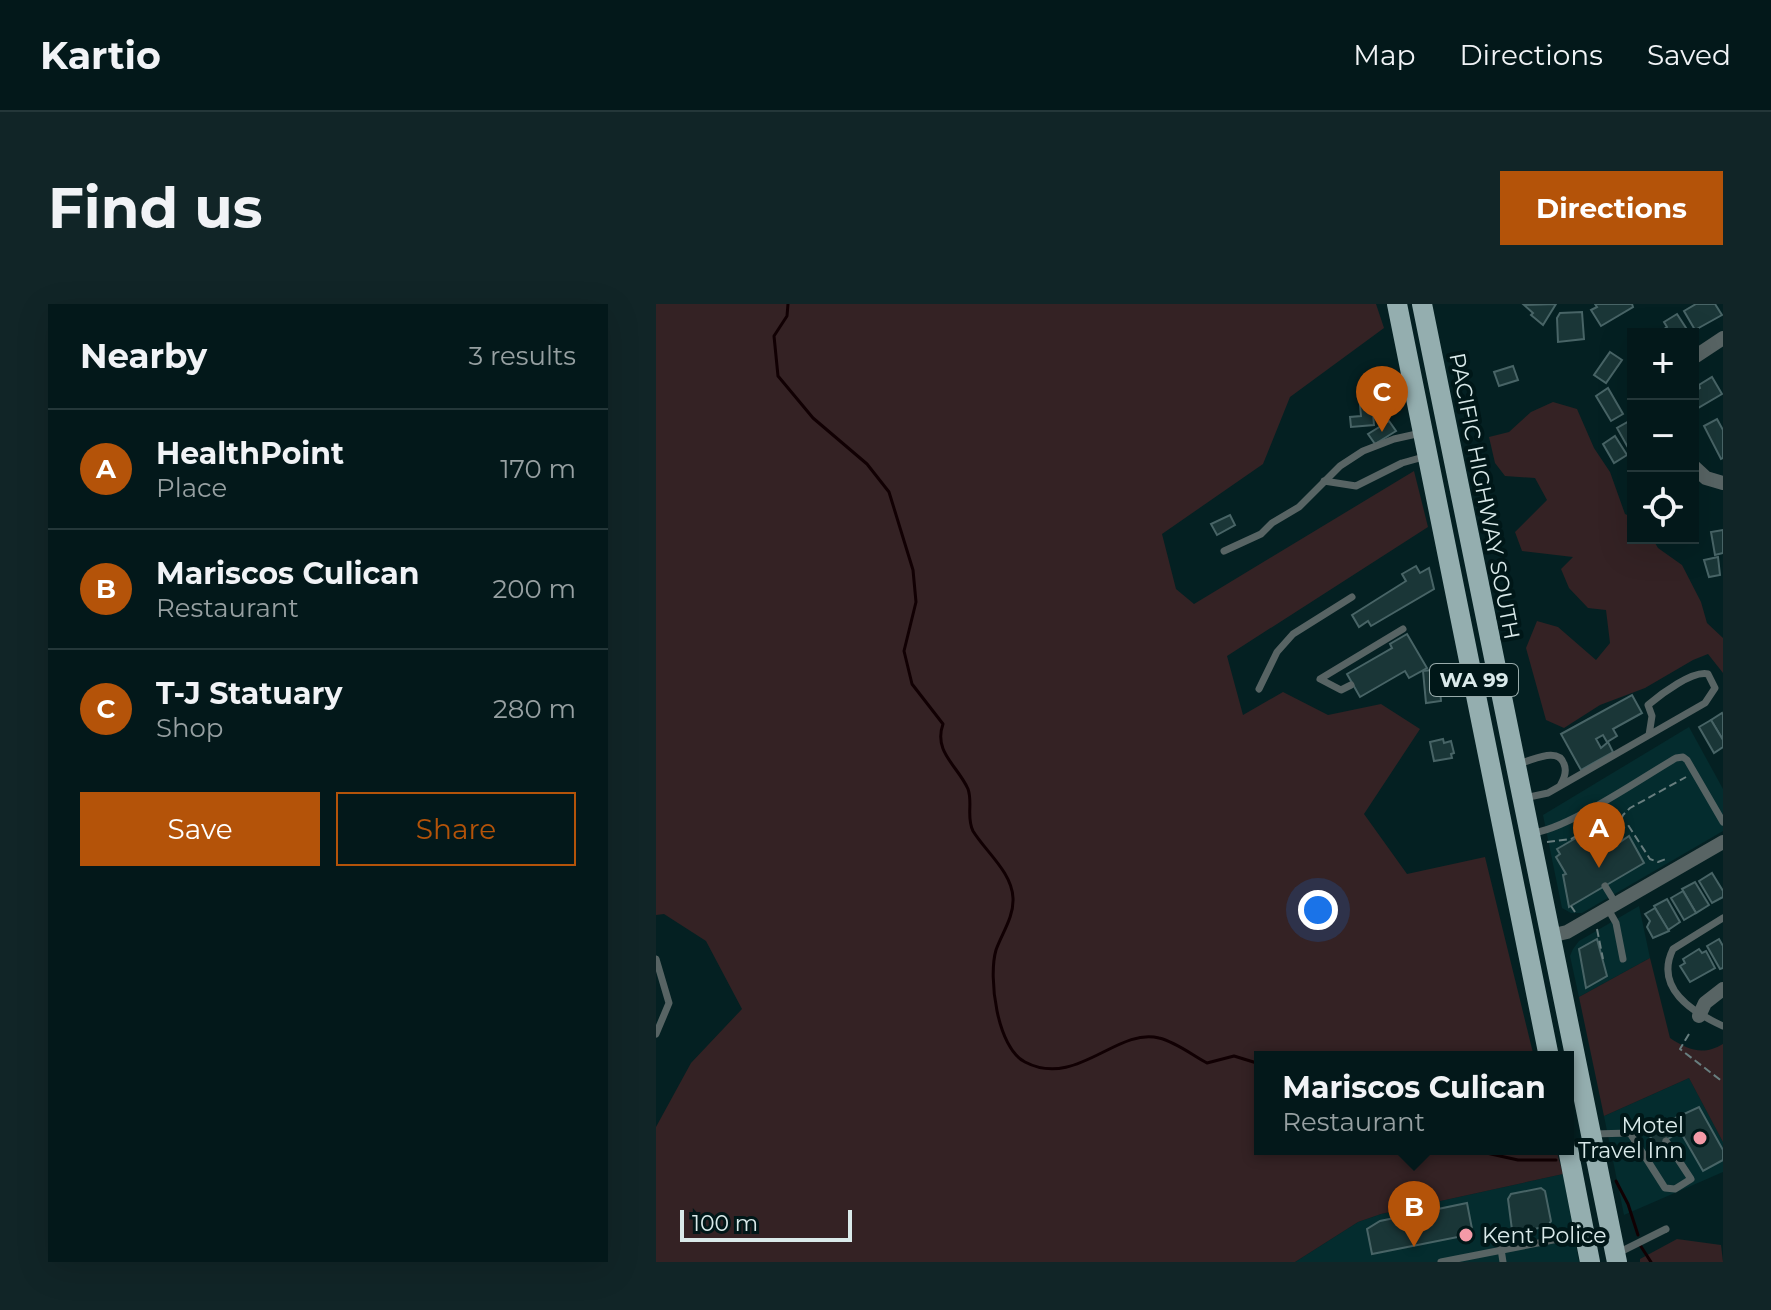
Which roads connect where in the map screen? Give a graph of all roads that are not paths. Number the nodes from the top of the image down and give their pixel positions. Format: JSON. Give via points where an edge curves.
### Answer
{"nodes":[{"id":1,"x":1397,"y":304,"type":"edge"},
{"id":2,"x":1422,"y":306,"type":"edge"},
{"id":3,"x":1723,"y":338,"type":"edge"},
{"id":4,"x":1699,"y":354,"type":"edge"},
{"id":5,"x":1423,"y":432,"type":"junction"},
{"id":6,"x":1427,"y":456,"type":"junction"},
{"id":7,"x":1699,"y":472,"type":"edge"},
{"id":8,"x":1324,"y":481,"type":"junction"},
{"id":9,"x":1720,"y":483,"type":"edge"},
{"id":10,"x":1224,"y":551,"type":"dead end"},
{"id":11,"x":1352,"y":597,"type":"dead end"},
{"id":12,"x":1403,"y":629,"type":"dead end"},
{"id":13,"x":1351,"y":685,"type":"dead end"},
{"id":14,"x":1259,"y":689,"type":"dead end"},
{"id":15,"x":1649,"y":735,"type":"junction"},
{"id":16,"x":1490,"y":763,"type":"junction"},
{"id":17,"x":1515,"y":764,"type":"junction"},
{"id":18,"x":1560,"y":786,"type":"junction"},
{"id":19,"x":1522,"y":798,"type":"junction"},
{"id":20,"x":1723,"y":822,"type":"edge"},
{"id":21,"x":1536,"y":838,"type":"junction"},
{"id":22,"x":1723,"y":842,"type":"edge"},
{"id":23,"x":1506,"y":844,"type":"junction"},
{"id":24,"x":1605,"y":886,"type":"dead end"},
{"id":25,"x":1612,"y":907,"type":"junction"},
{"id":26,"x":1545,"y":912,"type":"junction"},
{"id":27,"x":1723,"y":918,"type":"edge"},
{"id":28,"x":1550,"y":936,"type":"junction"},
{"id":29,"x":656,"y":959,"type":"edge"},
{"id":30,"x":1623,"y":959,"type":"dead end"},
{"id":31,"x":666,"y":988,"type":"junction"},
{"id":32,"x":1723,"y":989,"type":"edge"},
{"id":33,"x":656,"y":993,"type":"edge"},
{"id":34,"x":1699,"y":1016,"type":"junction"},
{"id":35,"x":1723,"y":1026,"type":"edge"},
{"id":36,"x":656,"y":1034,"type":"edge"},
{"id":37,"x":1548,"y":1051,"type":"edge"},
{"id":38,"x":1573,"y":1051,"type":"edge"},
{"id":39,"x":1574,"y":1055,"type":"edge"},
{"id":40,"x":1657,"y":1126,"type":"dead end"},
{"id":41,"x":1630,"y":1133,"type":"junction"},
{"id":42,"x":1590,"y":1134,"type":"junction"},
{"id":43,"x":1666,"y":1141,"type":"dead end"},
{"id":44,"x":1569,"y":1155,"type":"edge"},
{"id":45,"x":1666,"y":1229,"type":"dead end"},
{"id":46,"x":1585,"y":1234,"type":"junction"},
{"id":47,"x":1501,"y":1249,"type":"junction"},
{"id":48,"x":1616,"y":1258,"type":"edge"},
{"id":49,"x":1441,"y":1262,"type":"edge"},
{"id":50,"x":1503,"y":1262,"type":"edge"},
{"id":51,"x":1590,"y":1262,"type":"edge"}],
"edges":[{"from":1,"to":5,"type":"main road","number":"WA 99"},
{"from":2,"to":17,"type":"main road","name":"PACIFIC HIGHWAY SOUTH","number":"WA 99"},
{"from":3,"to":4,"type":"street"},
{"from":5,"to":6,"type":"main road","number":"WA 99"},
{"from":5,"to":8,"type":"lane","via":[[1363,451]]},
{"from":6,"to":8,"type":"lane","via":[[1356,486]]},
{"from":6,"to":16,"type":"main road","number":"WA 99"},
{"from":7,"to":9,"type":"street"},
{"from":8,"to":10,"type":"lane","via":[[1309,501],[1261,534]]},
{"from":11,"to":14,"type":"lane","via":[[1293,634],[1277,652]]},
{"from":12,"to":13,"type":"lane","via":[[1320,679],[1341,690]]},
{"from":15,"to":15,"type":"lane","via":[[1708,700],[1715,688],[1708,674],[1699,672],[1648,705]]},
{"from":15,"to":18,"type":"lane"},
{"from":16,"to":21,"type":"main road","via":[[1510,802],[1515,826]]},
{"from":16,"to":23,"type":"main road","number":"WA 99"},
{"from":17,"to":18,"type":"lane","via":[[1553,754],[1565,765]]},
{"from":17,"to":19,"type":"main road","name":"PACIFIC HIGHWAY SOUTH","number":"WA 99"},
{"from":18,"to":19,"type":"lane"},
{"from":19,"to":21,"type":"main road","name":"PACIFIC HIGHWAY SOUTH","number":"WA 99"},
{"from":20,"to":21,"type":"lane","via":[[1683,757]]},
{"from":21,"to":26,"type":"main road","name":"PACIFIC HIGHWAY SOUTH","number":"WA 99"},
{"from":22,"to":25,"type":"street"},
{"from":23,"to":26,"type":"main road","via":[[1522,857]]},
{"from":23,"to":37,"type":"main road","number":"WA 99"},
{"from":24,"to":25,"type":"lane"},
{"from":25,"to":28,"type":"street"},
{"from":25,"to":30,"type":"lane"},
{"from":26,"to":28,"type":"main road","name":"PACIFIC HIGHWAY SOUTH","number":"WA 99"},
{"from":27,"to":34,"type":"lane","via":[[1673,949],[1668,960],[1674,991]]},
{"from":28,"to":38,"type":"main road","name":"PACIFIC HIGHWAY SOUTH","number":"WA 99"},
{"from":29,"to":31,"type":"lane"},
{"from":31,"to":33,"type":"lane"},
{"from":31,"to":36,"type":"lane","via":[[669,1003]]},
{"from":32,"to":34,"type":"street","via":[[1705,1003]]},
{"from":34,"to":35,"type":"lane"},
{"from":39,"to":42,"type":"main road","name":"PACIFIC HIGHWAY SOUTH","number":"WA 99"},
{"from":40,"to":41,"type":"lane"},
{"from":41,"to":42,"type":"lane"},
{"from":41,"to":43,"type":"lane","via":[[1665,1188],[1675,1189],[1691,1179]]},
{"from":42,"to":48,"type":"main road","name":"PACIFIC HIGHWAY SOUTH","number":"WA 99"},
{"from":44,"to":46,"type":"main road"},
{"from":45,"to":48,"type":"lane"},
{"from":46,"to":47,"type":"lane"},
{"from":46,"to":51,"type":"main road"},
{"from":47,"to":49,"type":"lane"},
{"from":47,"to":50,"type":"lane"}]}
